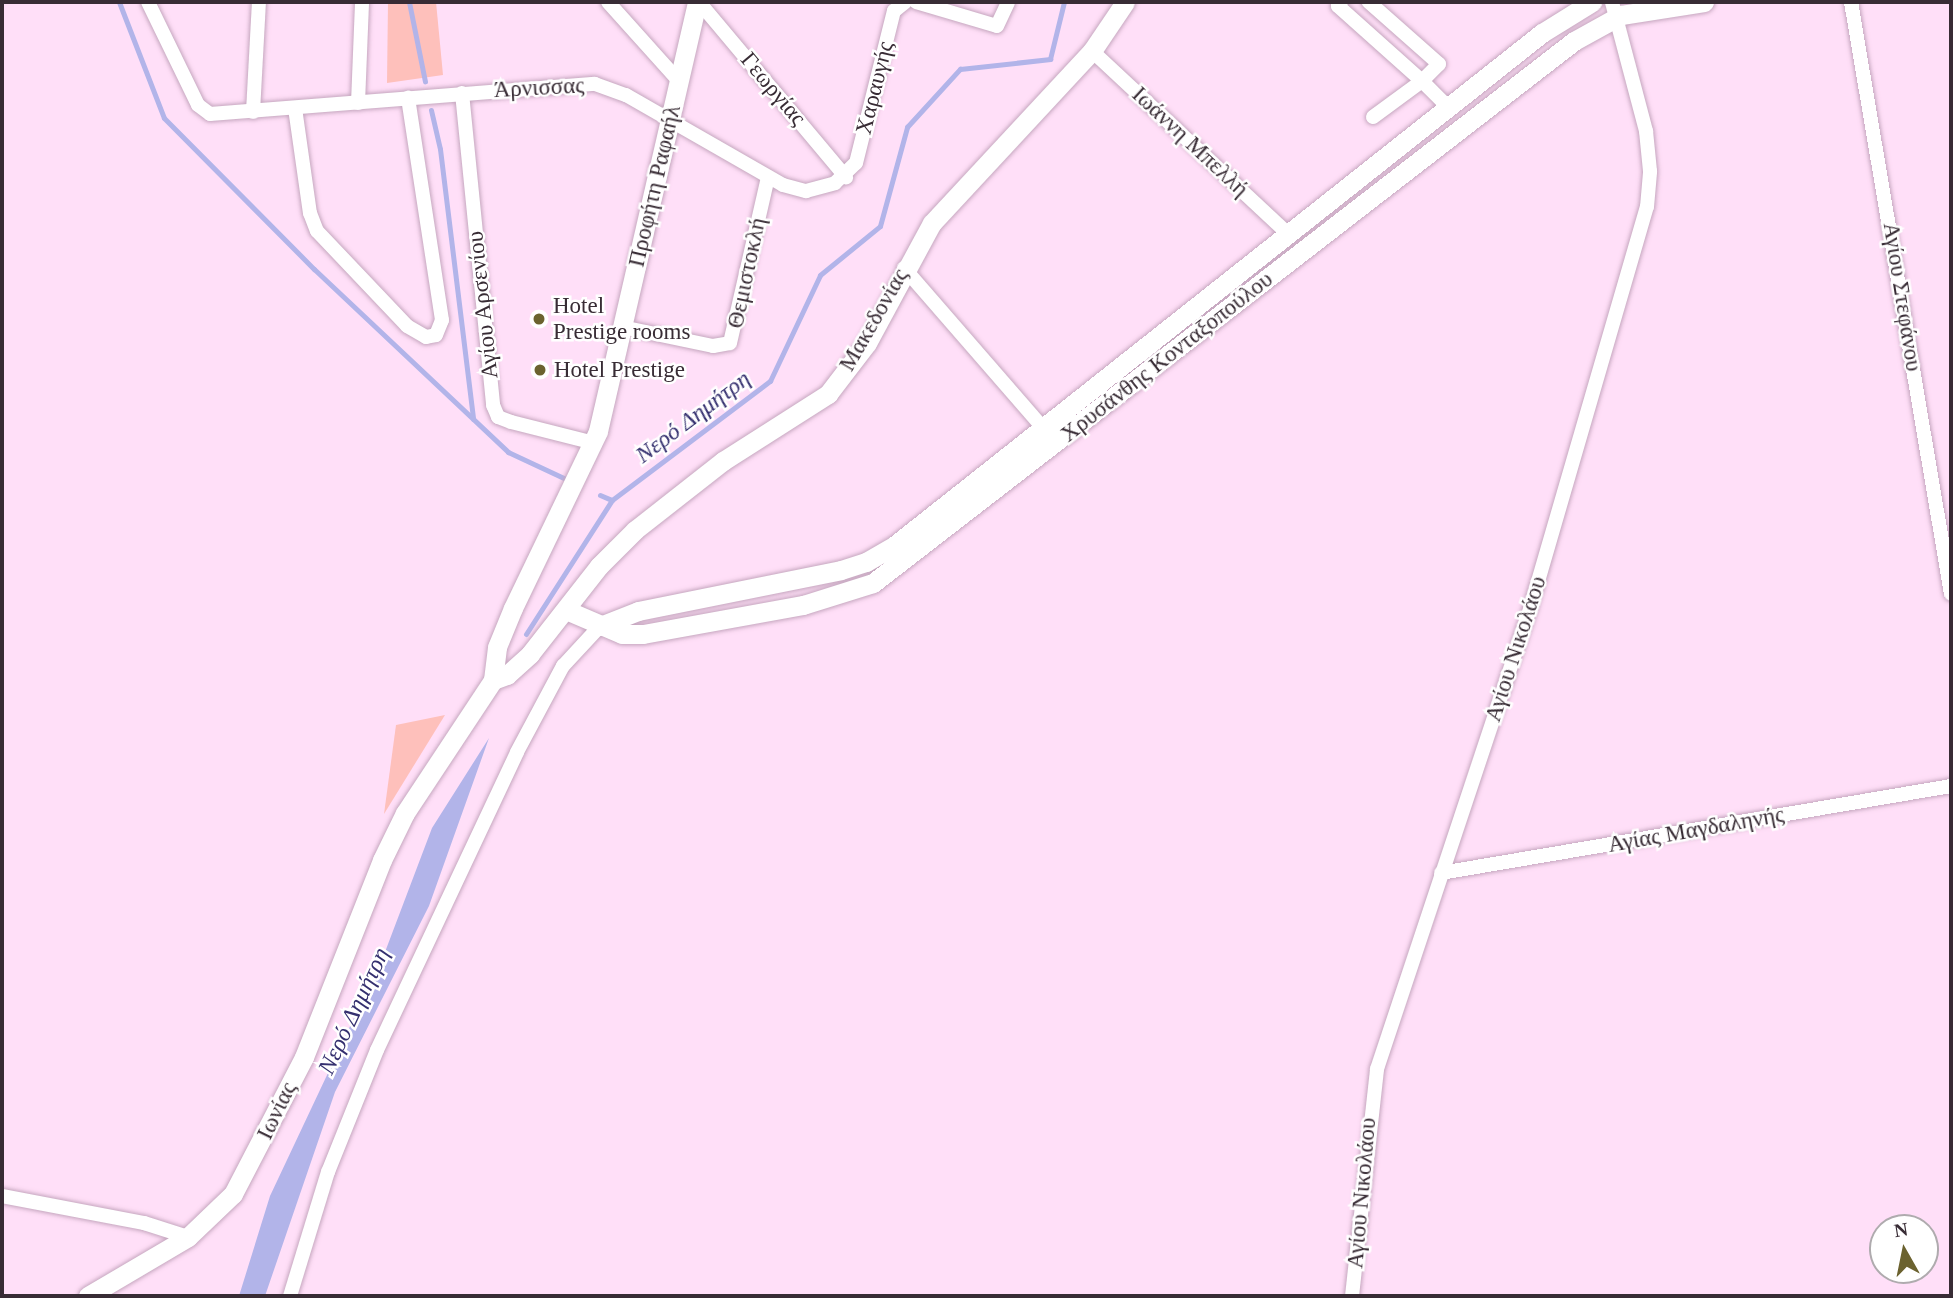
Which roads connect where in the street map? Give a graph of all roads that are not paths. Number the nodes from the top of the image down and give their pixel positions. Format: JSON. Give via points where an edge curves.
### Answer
{"nodes":[{"id":1,"x":148,"y":2,"type":"edge"},
{"id":2,"x":259,"y":2,"type":"edge"},
{"id":3,"x":362,"y":2,"type":"edge"},
{"id":4,"x":608,"y":2,"type":"edge"},
{"id":5,"x":698,"y":2,"type":"edge"},
{"id":6,"x":905,"y":2,"type":"edge"},
{"id":7,"x":916,"y":2,"type":"edge"},
{"id":8,"x":1008,"y":2,"type":"edge"},
{"id":9,"x":1125,"y":2,"type":"edge"},
{"id":10,"x":1341,"y":2,"type":"edge"},
{"id":11,"x":1369,"y":2,"type":"edge"},
{"id":12,"x":1592,"y":2,"type":"edge"},
{"id":13,"x":1704,"y":2,"type":"edge"},
{"id":14,"x":1850,"y":2,"type":"edge"},
{"id":15,"x":1614,"y":10,"type":"edge"},
{"id":16,"x":1092,"y":51,"type":"junction"},
{"id":17,"x":679,"y":81,"type":"junction"},
{"id":18,"x":1422,"y":81,"type":"junction"},
{"id":19,"x":462,"y":93,"type":"junction"},
{"id":20,"x":408,"y":97,"type":"junction"},
{"id":21,"x":358,"y":103,"type":"junction"},
{"id":22,"x":1448,"y":107,"type":"junction"},
{"id":23,"x":295,"y":108,"type":"junction"},
{"id":24,"x":253,"y":112,"type":"junction"},
{"id":25,"x":1373,"y":117,"type":"dead end"},
{"id":26,"x":670,"y":123,"type":"junction"},
{"id":27,"x":768,"y":177,"type":"junction"},
{"id":28,"x":846,"y":177,"type":"junction"},
{"id":29,"x":1287,"y":233,"type":"junction"},
{"id":30,"x":904,"y":268,"type":"junction"},
{"id":31,"x":622,"y":327,"type":"junction"},
{"id":32,"x":1042,"y":427,"type":"junction"},
{"id":33,"x":594,"y":443,"type":"junction"},
{"id":34,"x":1951,"y":594,"type":"edge"},
{"id":35,"x":566,"y":610,"type":"junction"},
{"id":36,"x":600,"y":626,"type":"junction"},
{"id":37,"x":493,"y":680,"type":"junction"},
{"id":38,"x":1951,"y":786,"type":"edge"},
{"id":39,"x":1441,"y":873,"type":"junction"},
{"id":40,"x":2,"y":1196,"type":"edge"},
{"id":41,"x":188,"y":1237,"type":"junction"},
{"id":42,"x":88,"y":1296,"type":"edge"},
{"id":43,"x":290,"y":1296,"type":"edge"},
{"id":44,"x":1352,"y":1296,"type":"edge"}],
"edges":[{"from":1,"to":24,"type":"street","name":"Άρνισσας","via":[[203,111]]},
{"from":2,"to":24,"type":"street"},
{"from":3,"to":21,"type":"street"},
{"from":4,"to":17,"type":"street"},
{"from":5,"to":17,"type":"street","name":"Προφήτη Ραφαήλ"},
{"from":5,"to":28,"type":"street","name":"Γεωργίας"},
{"from":6,"to":28,"type":"street","name":"Χαραυγής","via":[[894,11],[856,163]]},
{"from":7,"to":8,"type":"street","via":[[997,26]]},
{"from":9,"to":16,"type":"street","name":"Μακεδονίας"},
{"from":10,"to":18,"type":"street","via":[[1338,6]]},
{"from":11,"to":18,"type":"street","via":[[1439,64]]},
{"from":12,"to":22,"type":"street","name":"Χρυσάνθης Κονταξοπούλου","via":[[1542,33]]},
{"from":13,"to":15,"type":"street","name":"Χρυσάνθης Κονταξοπούλου"},
{"from":14,"to":34,"type":"street","name":"Αγίου Στεφάνου"},
{"from":15,"to":36,"type":"street","name":"Χρυσάνθης Κονταξοπούλου","via":[[889,574],[826,600],[665,632],[622,634]]},
{"from":15,"to":39,"type":"street","name":"Αγίου Νικολάου","via":[[1646,131],[1647,207],[1530,609]]},
{"from":16,"to":29,"type":"street","name":"Ιωάννη Μπελλή"},
{"from":16,"to":30,"type":"street","name":"Μακεδονίας","via":[[945,207]]},
{"from":17,"to":26,"type":"street","name":"Προφήτη Ραφαήλ"},
{"from":18,"to":22,"type":"street"},
{"from":18,"to":25,"type":"street"},
{"from":19,"to":20,"type":"street","name":"Άρνισσας"},
{"from":19,"to":26,"type":"street","name":"Άρνισσας","via":[[603,86]]},
{"from":19,"to":33,"type":"street","name":"Αγίου Αρσενίου","via":[[493,405],[499,417],[511,422]]},
{"from":20,"to":21,"type":"street","name":"Άρνισσας"},
{"from":20,"to":23,"type":"street","via":[[442,320],[436,335],[426,337],[407,327],[317,231],[310,213]]},
{"from":21,"to":23,"type":"street","name":"Άρνισσας"},
{"from":22,"to":29,"type":"street","name":"Χρυσάνθης Κονταξοπούλου"},
{"from":23,"to":24,"type":"street","name":"Άρνισσας"},
{"from":26,"to":27,"type":"street","name":"Άρνισσας"},
{"from":26,"to":31,"type":"street","name":"Προφήτη Ραφαήλ"},
{"from":27,"to":28,"type":"street","name":"Άρνισσας","via":[[806,191]]},
{"from":27,"to":31,"type":"street","name":"Θεμιστοκλή","via":[[730,342],[713,346]]},
{"from":29,"to":32,"type":"street","name":"Χρυσάνθης Κονταξοπούλου"},
{"from":30,"to":32,"type":"street"},
{"from":30,"to":35,"type":"street","name":"Μακεδονίας","via":[[867,343],[828,394],[723,461],[661,508],[599,566]]},
{"from":31,"to":33,"type":"street","name":"Προφήτη Ραφαήλ"},
{"from":32,"to":36,"type":"street","name":"Χρυσάνθης Κονταξοπούλου","via":[[895,545],[866,562],[795,582],[639,611]]},
{"from":33,"to":37,"type":"street","name":"Προφήτη Ραφαήλ","via":[[513,608],[497,647]]},
{"from":35,"to":36,"type":"street","name":"Χρυσάνθης Κονταξοπούλου"},
{"from":35,"to":37,"type":"street","name":"Μακεδονίας","via":[[519,664]]},
{"from":36,"to":43,"type":"street","via":[[563,666],[523,740],[377,1050],[328,1172]]},
{"from":37,"to":41,"type":"street","name":"Ιωνίας","via":[[405,813],[304,1057],[246,1173],[215,1215]]},
{"from":38,"to":39,"type":"street","name":"Αγίας Μαγδαληνής"},
{"from":39,"to":44,"type":"street","name":"Αγίου Νικολάου","via":[[1370,1101]]},
{"from":40,"to":41,"type":"street","via":[[144,1223]]},
{"from":41,"to":42,"type":"street","name":"Ιωνίας"}]}
